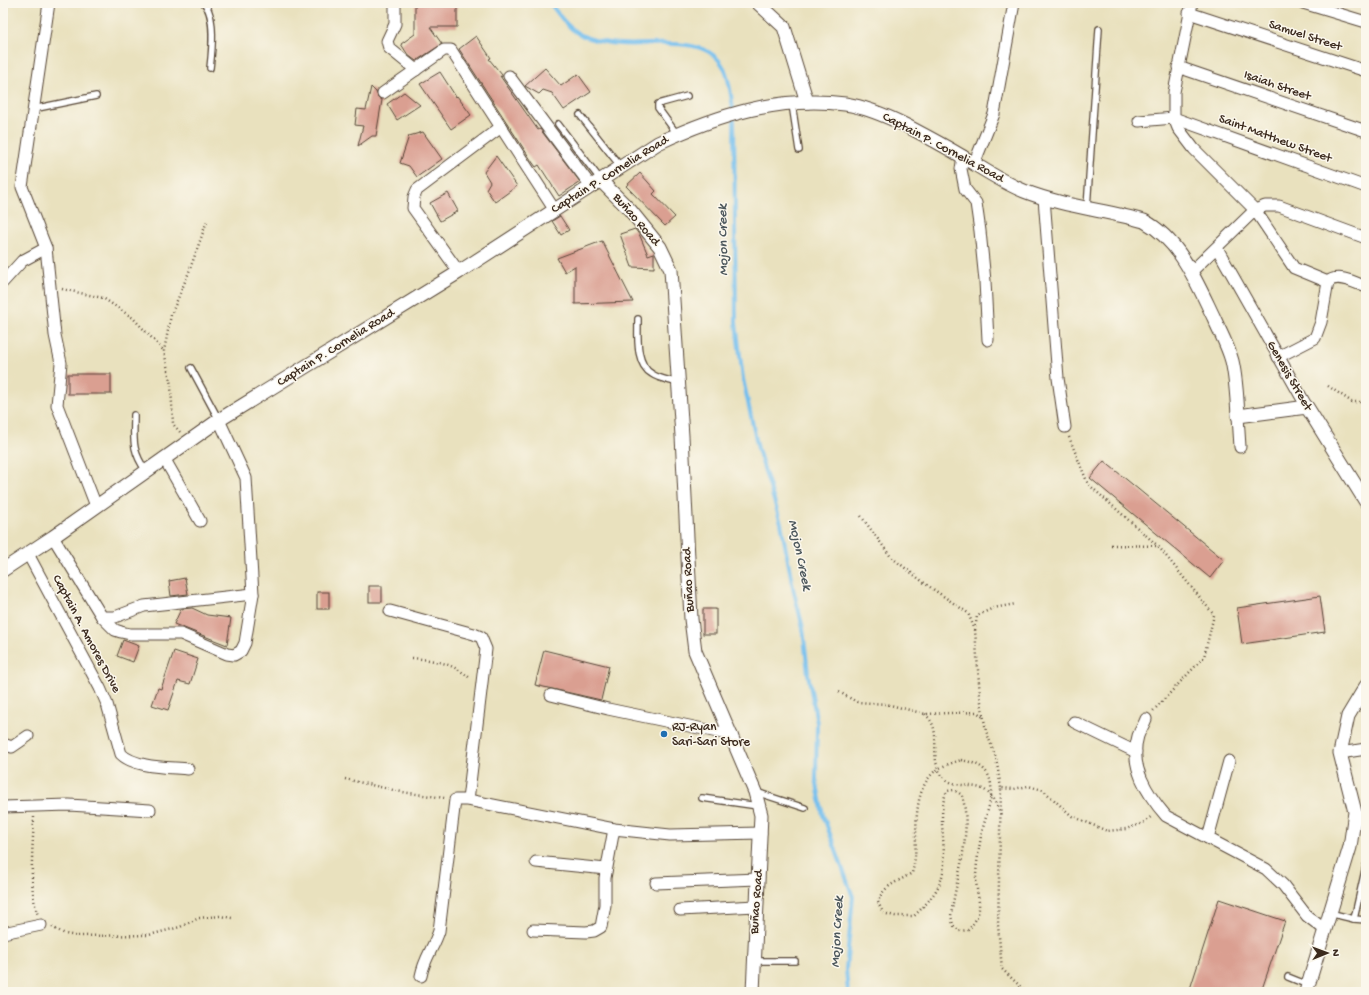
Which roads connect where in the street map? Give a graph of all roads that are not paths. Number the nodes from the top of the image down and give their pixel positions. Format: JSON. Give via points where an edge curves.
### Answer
{"nodes":[{"id":1,"x":49,"y":3,"type":"edge"},
{"id":2,"x":204,"y":3,"type":"edge"},
{"id":3,"x":395,"y":3,"type":"edge"},
{"id":4,"x":758,"y":3,"type":"edge"},
{"id":5,"x":1014,"y":3,"type":"edge"},
{"id":6,"x":1303,"y":3,"type":"edge"},
{"id":7,"x":1191,"y":8,"type":"edge"},
{"id":8,"x":1366,"y":22,"type":"edge"},
{"id":9,"x":1099,"y":29,"type":"dead end"},
{"id":10,"x":1178,"y":67,"type":"junction"},
{"id":11,"x":210,"y":68,"type":"dead end"},
{"id":12,"x":416,"y":70,"type":"junction"},
{"id":13,"x":1366,"y":71,"type":"edge"},
{"id":14,"x":509,"y":76,"type":"dead end"},
{"id":15,"x":383,"y":93,"type":"dead end"},
{"id":16,"x":96,"y":96,"type":"dead end"},
{"id":17,"x":687,"y":96,"type":"dead end"},
{"id":18,"x":807,"y":102,"type":"junction"},
{"id":19,"x":792,"y":104,"type":"junction"},
{"id":20,"x":33,"y":109,"type":"junction"},
{"id":21,"x":580,"y":115,"type":"dead end"},
{"id":22,"x":1174,"y":118,"type":"junction"},
{"id":23,"x":1139,"y":121,"type":"dead end"},
{"id":24,"x":558,"y":124,"type":"dead end"},
{"id":25,"x":501,"y":127,"type":"junction"},
{"id":26,"x":1366,"y":131,"type":"edge"},
{"id":27,"x":677,"y":134,"type":"junction"},
{"id":28,"x":799,"y":150,"type":"dead end"},
{"id":29,"x":963,"y":156,"type":"junction"},
{"id":30,"x":974,"y":164,"type":"junction"},
{"id":31,"x":621,"y":167,"type":"junction"},
{"id":32,"x":596,"y":183,"type":"junction"},
{"id":33,"x":1366,"y":187,"type":"edge"},
{"id":34,"x":1044,"y":198,"type":"junction"},
{"id":35,"x":1087,"y":208,"type":"junction"},
{"id":36,"x":554,"y":209,"type":"junction"},
{"id":37,"x":1255,"y":210,"type":"junction"},
{"id":38,"x":1366,"y":238,"type":"edge"},
{"id":39,"x":46,"y":248,"type":"junction"},
{"id":40,"x":1217,"y":248,"type":"junction"},
{"id":41,"x":459,"y":272,"type":"junction"},
{"id":42,"x":1191,"y":272,"type":"junction"},
{"id":43,"x":3,"y":282,"type":"edge"},
{"id":44,"x":1328,"y":282,"type":"junction"},
{"id":45,"x":1366,"y":287,"type":"edge"},
{"id":46,"x":638,"y":319,"type":"dead end"},
{"id":47,"x":988,"y":340,"type":"dead end"},
{"id":48,"x":1278,"y":357,"type":"junction"},
{"id":49,"x":191,"y":368,"type":"dead end"},
{"id":50,"x":679,"y":383,"type":"junction"},
{"id":51,"x":1307,"y":407,"type":"junction"},
{"id":52,"x":134,"y":415,"type":"dead end"},
{"id":53,"x":1238,"y":416,"type":"junction"},
{"id":54,"x":219,"y":420,"type":"junction"},
{"id":55,"x":1065,"y":427,"type":"road end"},
{"id":56,"x":1240,"y":447,"type":"dead end"},
{"id":57,"x":164,"y":458,"type":"junction"},
{"id":58,"x":146,"y":471,"type":"junction"},
{"id":59,"x":1366,"y":502,"type":"edge"},
{"id":60,"x":96,"y":506,"type":"junction"},
{"id":61,"x":200,"y":521,"type":"dead end"},
{"id":62,"x":53,"y":537,"type":"junction"},
{"id":63,"x":28,"y":554,"type":"junction"},
{"id":64,"x":3,"y":570,"type":"edge"},
{"id":65,"x":253,"y":594,"type":"junction"},
{"id":66,"x":390,"y":611,"type":"dead end"},
{"id":67,"x":102,"y":617,"type":"junction"},
{"id":68,"x":1366,"y":686,"type":"edge"},
{"id":69,"x":552,"y":695,"type":"dead end"},
{"id":70,"x":1146,"y":719,"type":"road end"},
{"id":71,"x":1074,"y":722,"type":"dead end"},
{"id":72,"x":732,"y":735,"type":"junction"},
{"id":73,"x":28,"y":736,"type":"dead end"},
{"id":74,"x":3,"y":744,"type":"edge"},
{"id":75,"x":1366,"y":749,"type":"edge"},
{"id":76,"x":1136,"y":752,"type":"junction"},
{"id":77,"x":1340,"y":753,"type":"junction"},
{"id":78,"x":1229,"y":761,"type":"dead end"},
{"id":79,"x":188,"y":769,"type":"dead end"},
{"id":80,"x":755,"y":792,"type":"junction"},
{"id":81,"x":702,"y":798,"type":"dead end"},
{"id":82,"x":468,"y":800,"type":"junction"},
{"id":83,"x":759,"y":806,"type":"junction"},
{"id":84,"x":3,"y":807,"type":"edge"},
{"id":85,"x":805,"y":808,"type":"dead end"},
{"id":86,"x":150,"y":810,"type":"dead end"},
{"id":87,"x":614,"y":829,"type":"junction"},
{"id":88,"x":761,"y":833,"type":"junction"},
{"id":89,"x":1208,"y":838,"type":"junction"},
{"id":90,"x":536,"y":862,"type":"dead end"},
{"id":91,"x":1366,"y":866,"type":"edge"},
{"id":92,"x":606,"y":869,"type":"junction"},
{"id":93,"x":758,"y":878,"type":"junction"},
{"id":94,"x":656,"y":883,"type":"dead end"},
{"id":95,"x":756,"y":906,"type":"junction"},
{"id":96,"x":680,"y":910,"type":"dead end"},
{"id":97,"x":1329,"y":913,"type":"junction"},
{"id":98,"x":1354,"y":919,"type":"junction"},
{"id":99,"x":1366,"y":920,"type":"edge"},
{"id":100,"x":41,"y":925,"type":"road end"},
{"id":101,"x":1324,"y":929,"type":"junction"},
{"id":102,"x":533,"y":930,"type":"dead end"},
{"id":103,"x":3,"y":933,"type":"edge"},
{"id":104,"x":753,"y":961,"type":"junction"},
{"id":105,"x":795,"y":961,"type":"dead end"},
{"id":106,"x":421,"y":976,"type":"dead end"},
{"id":107,"x":1288,"y":976,"type":"dead end"},
{"id":108,"x":1307,"y":988,"type":"edge"},
{"id":109,"x":753,"y":992,"type":"edge"}],
"edges":[{"from":1,"to":20,"type":"street"},
{"from":2,"to":11,"type":"lane","via":[[209,8],[213,40]]},
{"from":3,"to":12,"type":"street","via":[[395,24],[387,41],[388,48]]},
{"from":4,"to":18,"type":"street","via":[[784,27]]},
{"from":5,"to":30,"type":"street","via":[[994,114]]},
{"from":6,"to":8,"type":"street"},
{"from":7,"to":10,"type":"street"},
{"from":7,"to":13,"type":"street","name":"Samuel Street"},
{"from":9,"to":35,"type":"lane"},
{"from":10,"to":22,"type":"street","via":[[1174,92]]},
{"from":10,"to":26,"type":"street","name":"Isaiah Street"},
{"from":12,"to":15,"type":"street"},
{"from":12,"to":25,"type":"street","via":[[444,50],[451,50]]},
{"from":14,"to":32,"type":"street"},
{"from":16,"to":20,"type":"lane"},
{"from":17,"to":27,"type":"lane","via":[[658,104],[658,108]]},
{"from":18,"to":19,"type":"street","name":"Captain P. Cornelia Road"},
{"from":18,"to":29,"type":"street","name":"Captain P. Cornelia Road","via":[[846,104],[869,110]]},
{"from":19,"to":27,"type":"street","name":"Captain P. Cornelia Road","via":[[733,114]]},
{"from":19,"to":28,"type":"lane"},
{"from":20,"to":39,"type":"street","via":[[22,187]]},
{"from":21,"to":31,"type":"lane"},
{"from":22,"to":23,"type":"street"},
{"from":22,"to":33,"type":"street","name":"Saint Matthew Street"},
{"from":22,"to":37,"type":"street","via":[[1178,128],[1194,149]]},
{"from":24,"to":32,"type":"lane"},
{"from":25,"to":36,"type":"street"},
{"from":25,"to":41,"type":"street","via":[[417,190],[414,197],[413,208]]},
{"from":27,"to":31,"type":"street","name":"Captain P. Cornelia Road"},
{"from":29,"to":30,"type":"street","name":"Captain P. Cornelia Road"},
{"from":29,"to":47,"type":"street","via":[[961,169],[965,189],[976,203],[980,231]]},
{"from":30,"to":34,"type":"street","name":"Captain P. Cornelia Road","via":[[1006,182]]},
{"from":31,"to":32,"type":"street","name":"Captain P. Cornelia Road"},
{"from":32,"to":36,"type":"street","name":"Captain P. Cornelia Road"},
{"from":32,"to":50,"type":"street","name":"Buñao Road","via":[[630,210],[660,247],[671,270]]},
{"from":34,"to":35,"type":"street","name":"Captain P. Cornelia Road"},
{"from":34,"to":55,"type":"street","via":[[1056,363]]},
{"from":35,"to":42,"type":"street","name":"Captain P. Cornelia Road","via":[[1144,221],[1153,226],[1175,248]]},
{"from":36,"to":41,"type":"street","name":"Captain P. Cornelia Road"},
{"from":37,"to":38,"type":"street","via":[[1265,206],[1279,206]]},
{"from":37,"to":40,"type":"street"},
{"from":37,"to":44,"type":"street","via":[[1294,268]]},
{"from":39,"to":43,"type":"street","via":[[22,260]]},
{"from":39,"to":60,"type":"street","via":[[55,335],[61,363],[57,405]]},
{"from":40,"to":42,"type":"street"},
{"from":40,"to":48,"type":"street","name":"Genesis Street"},
{"from":41,"to":54,"type":"street","name":"Captain P. Cornelia Road"},
{"from":42,"to":53,"type":"street","name":"Captain P. Cornelia Road","via":[[1232,361]]},
{"from":44,"to":45,"type":"street","via":[[1338,278]]},
{"from":44,"to":48,"type":"street","via":[[1321,322],[1315,338]]},
{"from":46,"to":50,"type":"lane","via":[[640,355],[644,366],[657,377]]},
{"from":48,"to":51,"type":"street","name":"Genesis Street"},
{"from":49,"to":54,"type":"lane"},
{"from":50,"to":72,"type":"street","name":"Buñao Road","via":[[691,619],[695,651]]},
{"from":51,"to":53,"type":"street"},
{"from":51,"to":59,"type":"street","name":"Genesis Street"},
{"from":52,"to":58,"type":"lane","via":[[134,451]]},
{"from":53,"to":56,"type":"street"},
{"from":54,"to":57,"type":"street","name":"Captain P. Cornelia Road"},
{"from":54,"to":65,"type":"street","via":[[246,478]]},
{"from":57,"to":58,"type":"street","name":"Captain P. Cornelia Road"},
{"from":57,"to":61,"type":"street"},
{"from":58,"to":60,"type":"street","name":"Captain P. Cornelia Road"},
{"from":60,"to":62,"type":"street","name":"Captain P. Cornelia Road"},
{"from":62,"to":63,"type":"street","name":"Captain P. Cornelia Road"},
{"from":62,"to":67,"type":"street"},
{"from":63,"to":64,"type":"street","name":"Captain P. Cornelia Road"},
{"from":63,"to":79,"type":"street","name":"Captain A. Amores Drive","via":[[100,688],[121,754],[127,760],[137,763]]},
{"from":65,"to":67,"type":"street","via":[[144,606],[115,617]]},
{"from":65,"to":67,"type":"street","via":[[245,643],[241,651],[234,655],[180,634],[121,632],[115,630]]},
{"from":66,"to":82,"type":"street","via":[[474,634],[481,637],[486,649]]},
{"from":68,"to":77,"type":"street","via":[[1348,716]]},
{"from":69,"to":72,"type":"street","via":[[608,710]]},
{"from":70,"to":76,"type":"street","via":[[1138,736]]},
{"from":71,"to":76,"type":"street"},
{"from":72,"to":80,"type":"street","name":"Buñao Road"},
{"from":73,"to":74,"type":"street","via":[[12,747]]},
{"from":75,"to":77,"type":"street"},
{"from":76,"to":89,"type":"street","via":[[1140,777],[1153,801],[1166,816]]},
{"from":77,"to":97,"type":"street","via":[[1355,812],[1350,846]]},
{"from":78,"to":89,"type":"street"},
{"from":80,"to":83,"type":"street","name":"Buñao Road"},
{"from":80,"to":85,"type":"lane"},
{"from":81,"to":83,"type":"lane"},
{"from":82,"to":87,"type":"street"},
{"from":82,"to":106,"type":"street","via":[[455,800],[439,931],[426,956]]},
{"from":83,"to":88,"type":"street","name":"Buñao Road"},
{"from":84,"to":86,"type":"street","via":[[69,805]]},
{"from":87,"to":88,"type":"street","via":[[670,835]]},
{"from":87,"to":92,"type":"street"},
{"from":88,"to":93,"type":"street","name":"Buñao Road"},
{"from":89,"to":101,"type":"street","via":[[1266,870],[1283,885],[1308,916]]},
{"from":90,"to":92,"type":"street"},
{"from":91,"to":98,"type":"lane"},
{"from":92,"to":102,"type":"street","via":[[601,926],[594,931],[586,932]]},
{"from":93,"to":94,"type":"street"},
{"from":93,"to":95,"type":"street","name":"Buñao Road"},
{"from":95,"to":96,"type":"street"},
{"from":95,"to":104,"type":"street","name":"Buñao Road"},
{"from":97,"to":98,"type":"lane"},
{"from":97,"to":101,"type":"street"},
{"from":98,"to":99,"type":"lane"},
{"from":100,"to":103,"type":"street"},
{"from":101,"to":108,"type":"street"},
{"from":104,"to":105,"type":"lane"},
{"from":104,"to":109,"type":"street","name":"Buñao Road"},
{"from":107,"to":108,"type":"lane"}]}
